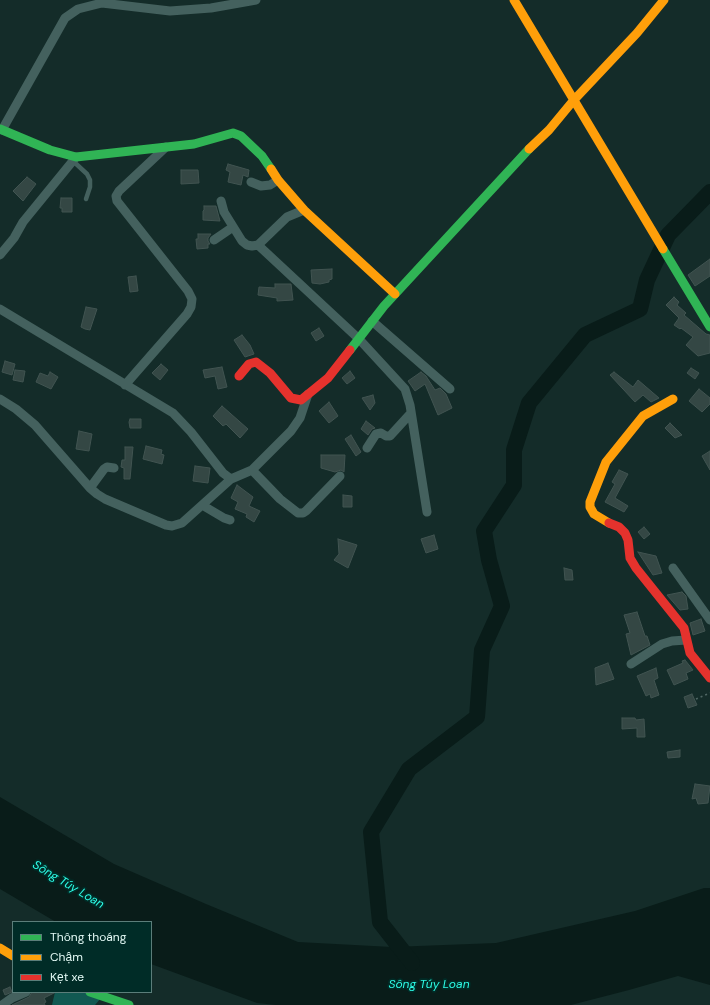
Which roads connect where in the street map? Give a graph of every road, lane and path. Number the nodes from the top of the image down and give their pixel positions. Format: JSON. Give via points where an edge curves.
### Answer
{"nodes":[{"id":1,"x":256,"y":0,"type":"edge"},
{"id":2,"x":514,"y":0,"type":"edge"},
{"id":3,"x":664,"y":0,"type":"edge"},
{"id":4,"x":573,"y":101,"type":"junction"},
{"id":5,"x":1,"y":130,"type":"edge"},
{"id":6,"x":166,"y":147,"type":"junction"},
{"id":7,"x":74,"y":159,"type":"junction"},
{"id":8,"x":278,"y":180,"type":"junction"},
{"id":9,"x":251,"y":182,"type":"dead end"},
{"id":10,"x":86,"y":199,"type":"dead end"},
{"id":11,"x":221,"y":201,"type":"dead end"},
{"id":12,"x":304,"y":210,"type":"junction"},
{"id":13,"x":233,"y":227,"type":"junction"},
{"id":14,"x":214,"y":240,"type":"dead end"},
{"id":15,"x":258,"y":245,"type":"junction"},
{"id":16,"x":0,"y":255,"type":"edge"},
{"id":17,"x":395,"y":294,"type":"junction"},
{"id":18,"x":0,"y":309,"type":"edge"},
{"id":19,"x":372,"y":321,"type":"junction"},
{"id":20,"x":710,"y":327,"type":"edge"},
{"id":21,"x":359,"y":339,"type":"junction"},
{"id":22,"x":239,"y":376,"type":"dead end"},
{"id":23,"x":125,"y":385,"type":"junction"},
{"id":24,"x":450,"y":389,"type":"dead end"},
{"id":25,"x":308,"y":392,"type":"junction"},
{"id":26,"x":0,"y":399,"type":"edge"},
{"id":27,"x":672,"y":399,"type":"dead end"},
{"id":28,"x":411,"y":413,"type":"junction"},
{"id":29,"x":367,"y":448,"type":"dead end"},
{"id":30,"x":114,"y":468,"type":"dead end"},
{"id":31,"x":252,"y":470,"type":"junction"},
{"id":32,"x":340,"y":476,"type":"dead end"},
{"id":33,"x":231,"y":479,"type":"junction"},
{"id":34,"x":90,"y":488,"type":"junction"},
{"id":35,"x":202,"y":505,"type":"junction"},
{"id":36,"x":427,"y":512,"type":"dead end"},
{"id":37,"x":230,"y":520,"type":"dead end"},
{"id":38,"x":673,"y":568,"type":"dead end"},
{"id":39,"x":710,"y":620,"type":"edge"},
{"id":40,"x":686,"y":640,"type":"junction"},
{"id":41,"x":631,"y":664,"type":"dead end"},
{"id":42,"x":710,"y":678,"type":"edge"},
{"id":43,"x":710,"y":693,"type":"edge"},
{"id":44,"x":696,"y":699,"type":"dead end"},
{"id":45,"x":0,"y":948,"type":"edge"},
{"id":46,"x":12,"y":955,"type":"edge"},
{"id":47,"x":24,"y":993,"type":"edge"},
{"id":48,"x":93,"y":993,"type":"edge"},
{"id":49,"x":2,"y":1005,"type":"edge"},
{"id":50,"x":129,"y":1005,"type":"edge"}],
"edges":[{"from":1,"to":5,"type":"street","via":[[211,8],[170,11],[102,3],[78,10],[65,18]]},
{"from":2,"to":4,"type":"street"},
{"from":3,"to":4,"type":"street","via":[[637,33]]},
{"from":4,"to":17,"type":"street","via":[[549,130],[522,155]]},
{"from":4,"to":20,"type":"street"},
{"from":5,"to":7,"type":"street"},
{"from":6,"to":7,"type":"street"},
{"from":6,"to":8,"type":"street","via":[[194,144],[233,133],[241,136],[262,156]]},
{"from":6,"to":23,"type":"street","via":[[116,196],[117,201],[188,291],[192,307]]},
{"from":7,"to":10,"type":"lane","via":[[90,180]]},
{"from":7,"to":16,"type":"street","via":[[22,222],[14,238]]},
{"from":8,"to":9,"type":"street","via":[[270,185],[261,186]]},
{"from":8,"to":12,"type":"street"},
{"from":11,"to":13,"type":"street"},
{"from":12,"to":15,"type":"street","via":[[287,217]]},
{"from":12,"to":17,"type":"street"},
{"from":13,"to":14,"type":"street"},
{"from":13,"to":15,"type":"street","via":[[247,245]]},
{"from":15,"to":21,"type":"street"},
{"from":17,"to":19,"type":"street"},
{"from":18,"to":23,"type":"street"},
{"from":19,"to":21,"type":"street"},
{"from":19,"to":24,"type":"street"},
{"from":21,"to":25,"type":"street","via":[[328,378]]},
{"from":21,"to":28,"type":"street","via":[[405,389]]},
{"from":22,"to":25,"type":"street","via":[[249,364],[256,362],[270,373],[291,398],[301,400]]},
{"from":23,"to":33,"type":"street","via":[[173,413],[223,473]]},
{"from":25,"to":31,"type":"street","via":[[296,424]]},
{"from":26,"to":34,"type":"street","via":[[16,408],[35,425]]},
{"from":27,"to":40,"type":"street","via":[[643,416],[606,462],[590,507],[594,514],[625,533],[630,558],[684,628]]},
{"from":28,"to":29,"type":"street","via":[[390,436],[376,434]]},
{"from":28,"to":36,"type":"street"},
{"from":30,"to":34,"type":"street","via":[[104,469]]},
{"from":31,"to":32,"type":"street","via":[[280,499],[302,513]]},
{"from":31,"to":33,"type":"street"},
{"from":33,"to":35,"type":"street"},
{"from":34,"to":35,"type":"street","via":[[105,499],[172,526],[182,523]]},
{"from":35,"to":37,"type":"street"},
{"from":38,"to":39,"type":"street"},
{"from":40,"to":41,"type":"street","via":[[662,644]]},
{"from":40,"to":42,"type":"street","via":[[690,653]]},
{"from":43,"to":44,"type":"path"},
{"from":45,"to":46,"type":"street"},
{"from":47,"to":49,"type":"street"},
{"from":48,"to":50,"type":"street"}]}
